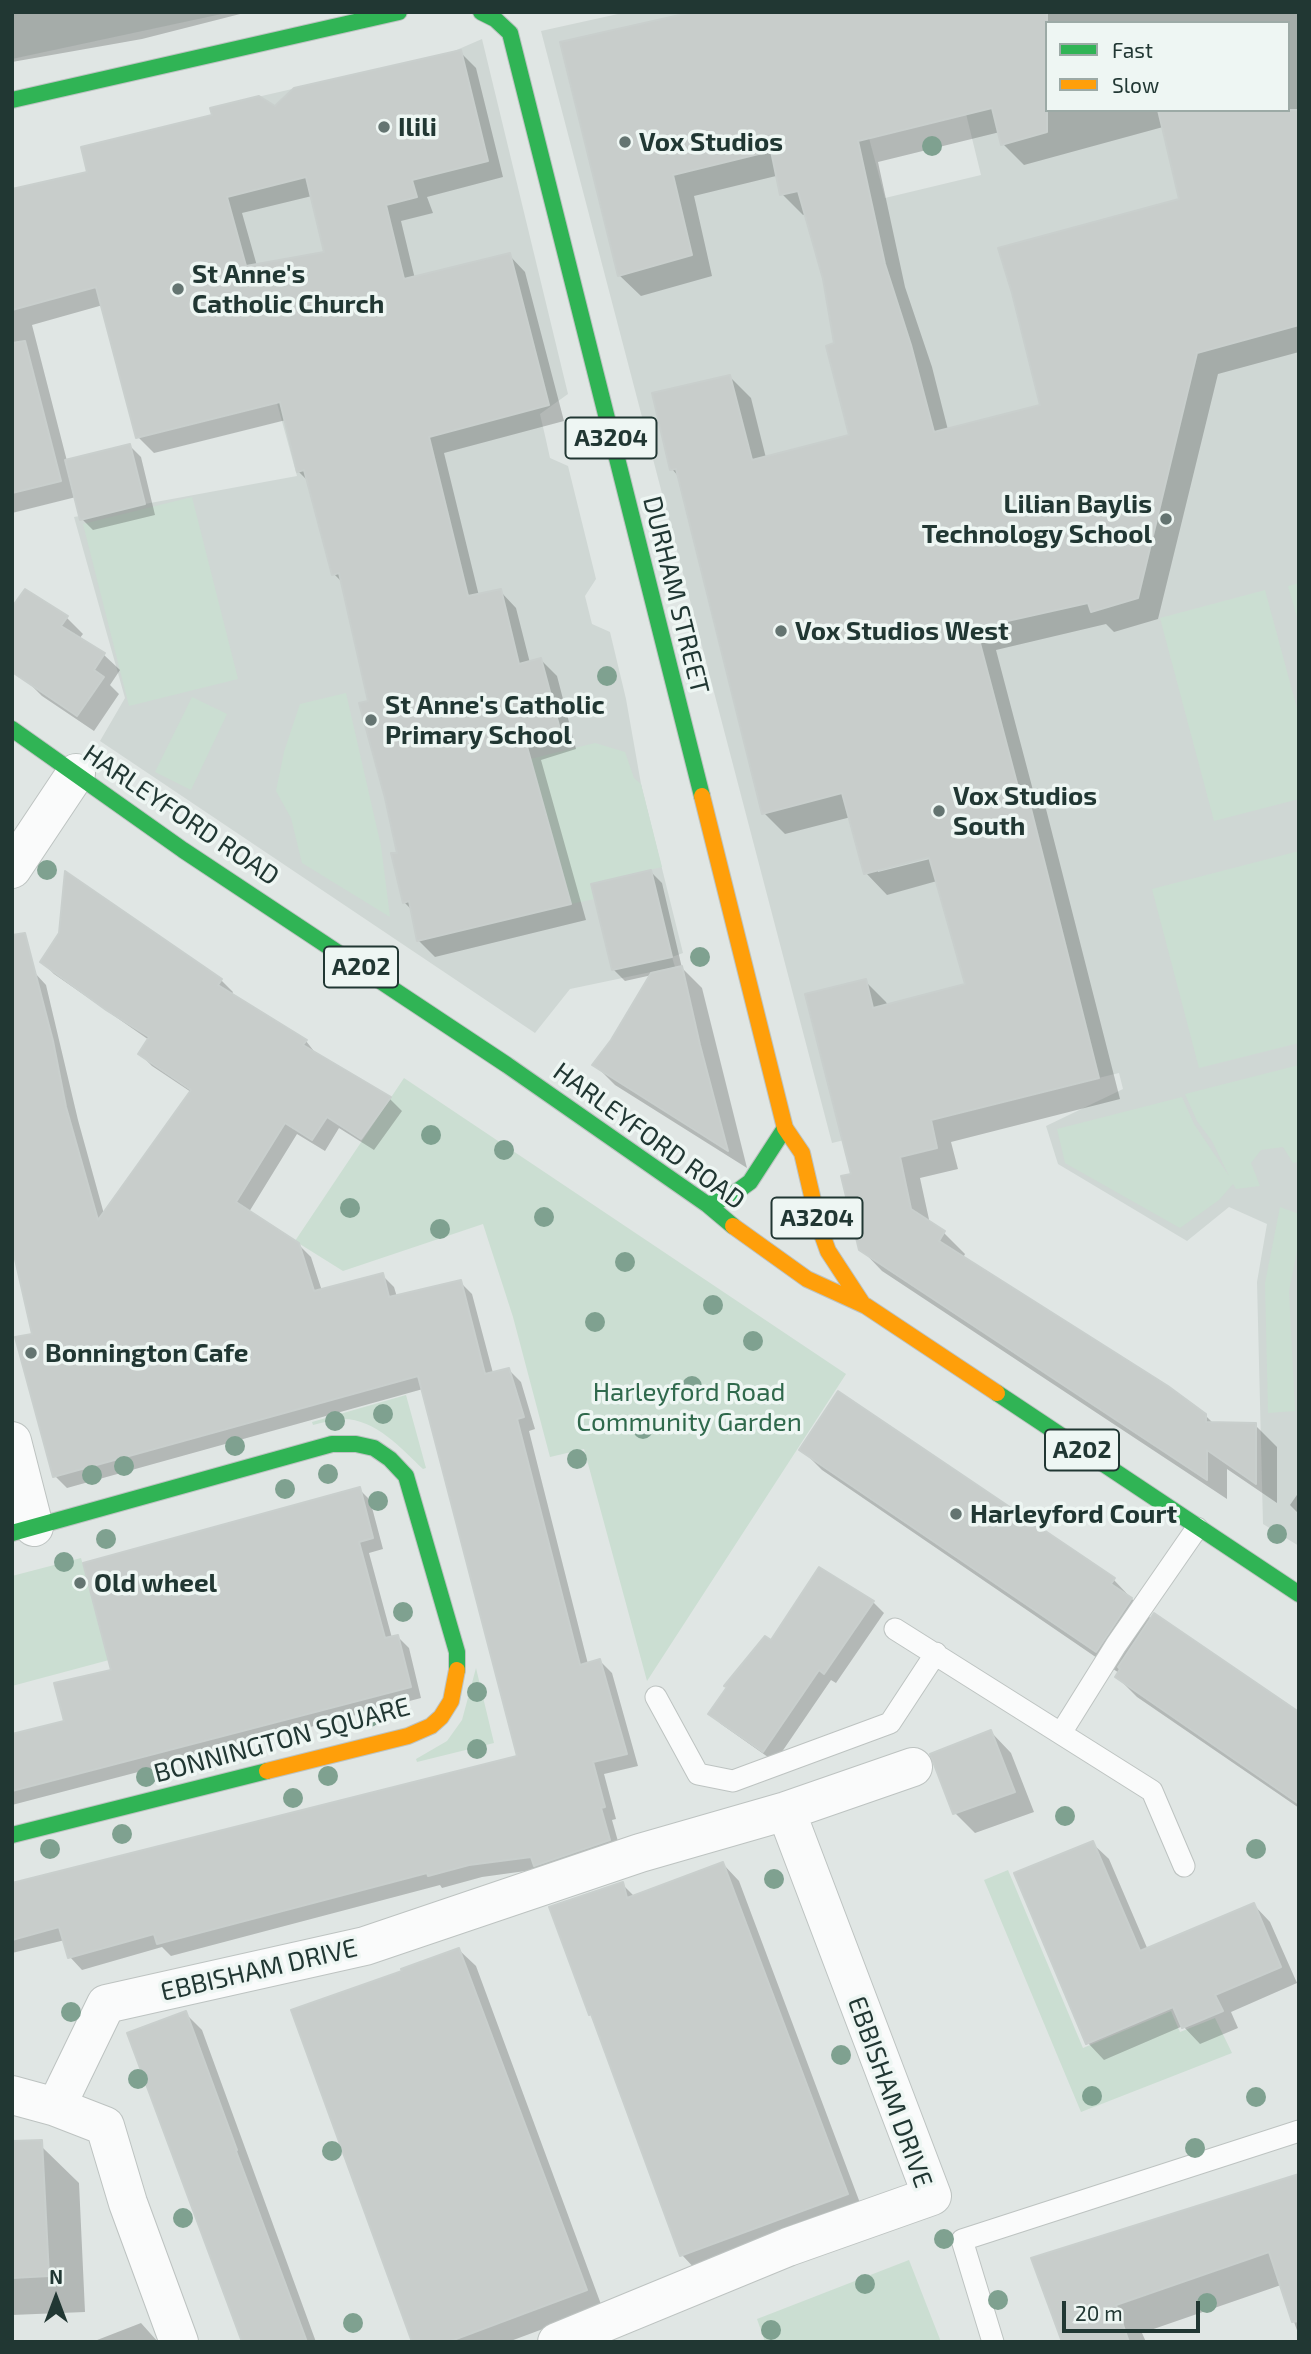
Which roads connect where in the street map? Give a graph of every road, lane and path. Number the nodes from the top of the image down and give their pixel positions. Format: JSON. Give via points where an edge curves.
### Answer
{"nodes":[{"id":1,"x":399,"y":12,"type":"edge"},
{"id":2,"x":481,"y":12,"type":"edge"},
{"id":3,"x":12,"y":100,"type":"edge"},
{"id":4,"x":12,"y":729,"type":"edge"},
{"id":5,"x":76,"y":773,"type":"junction"},
{"id":6,"x":12,"y":869,"type":"edge"},
{"id":7,"x":785,"y":1128,"type":"junction"},
{"id":8,"x":708,"y":1205,"type":"junction"},
{"id":9,"x":862,"y":1303,"type":"junction"},
{"id":10,"x":12,"y":1441,"type":"edge"},
{"id":11,"x":1197,"y":1528,"type":"junction"},
{"id":12,"x":23,"y":1530,"type":"edge"},
{"id":13,"x":1299,"y":1594,"type":"edge"},
{"id":14,"x":895,"y":1629,"type":"dead end"},
{"id":15,"x":936,"y":1653,"type":"junction"},
{"id":16,"x":656,"y":1697,"type":"dead end"},
{"id":17,"x":1060,"y":1733,"type":"junction"},
{"id":18,"x":913,"y":1767,"type":"dead end"},
{"id":19,"x":786,"y":1811,"type":"junction"},
{"id":20,"x":12,"y":1835,"type":"edge"},
{"id":21,"x":1184,"y":1866,"type":"dead end"},
{"id":22,"x":12,"y":2095,"type":"edge"},
{"id":23,"x":56,"y":2107,"type":"junction"},
{"id":24,"x":1299,"y":2131,"type":"edge"},
{"id":25,"x":180,"y":2342,"type":"edge"},
{"id":26,"x":557,"y":2342,"type":"edge"},
{"id":27,"x":993,"y":2342,"type":"edge"}],
"edges":[{"from":1,"to":3,"type":"main road"},
{"from":2,"to":7,"type":"main road","name":"DURHAM STREET","number":"A3204","via":[[514,28]]},
{"from":4,"to":5,"type":"main road","name":"HARLEYFORD ROAD","number":"A202"},
{"from":5,"to":6,"type":"street"},
{"from":5,"to":8,"type":"main road","name":"HARLEYFORD ROAD","number":"A202"},
{"from":7,"to":8,"type":"main road","number":"A3204","via":[[750,1182]]},
{"from":7,"to":9,"type":"main road","name":"DURHAM STREET","number":"A3204","via":[[802,1153],[828,1251]]},
{"from":8,"to":9,"type":"main road","name":"HARLEYFORD ROAD","number":"A202","via":[[807,1279]]},
{"from":9,"to":11,"type":"main road","name":"HARLEYFORD ROAD","number":"A202"},
{"from":10,"to":12,"type":"street"},
{"from":11,"to":13,"type":"main road","name":"HARLEYFORD ROAD","number":"A202"},
{"from":11,"to":17,"type":"lane"},
{"from":12,"to":20,"type":"main road","name":"BONNINGTON SQUARE","via":[[332,1444],[370,1446],[390,1456],[406,1476],[457,1652],[457,1677],[452,1699],[436,1723],[408,1736]]},
{"from":14,"to":15,"type":"lane"},
{"from":15,"to":16,"type":"lane","via":[[890,1723],[733,1781],[698,1774]]},
{"from":15,"to":17,"type":"lane"},
{"from":17,"to":21,"type":"lane","via":[[1152,1791]]},
{"from":18,"to":19,"type":"street","name":"EBBISHAM DRIVE"},
{"from":19,"to":23,"type":"street","name":"EBBISHAM DRIVE","via":[[640,1853],[365,1946],[106,2004]]},
{"from":19,"to":26,"type":"street","name":"EBBISHAM DRIVE","via":[[932,2196],[788,2247]]},
{"from":22,"to":23,"type":"street"},
{"from":23,"to":25,"type":"street","via":[[105,2126],[128,2203]]},
{"from":24,"to":27,"type":"lane","via":[[962,2240]]}]}
